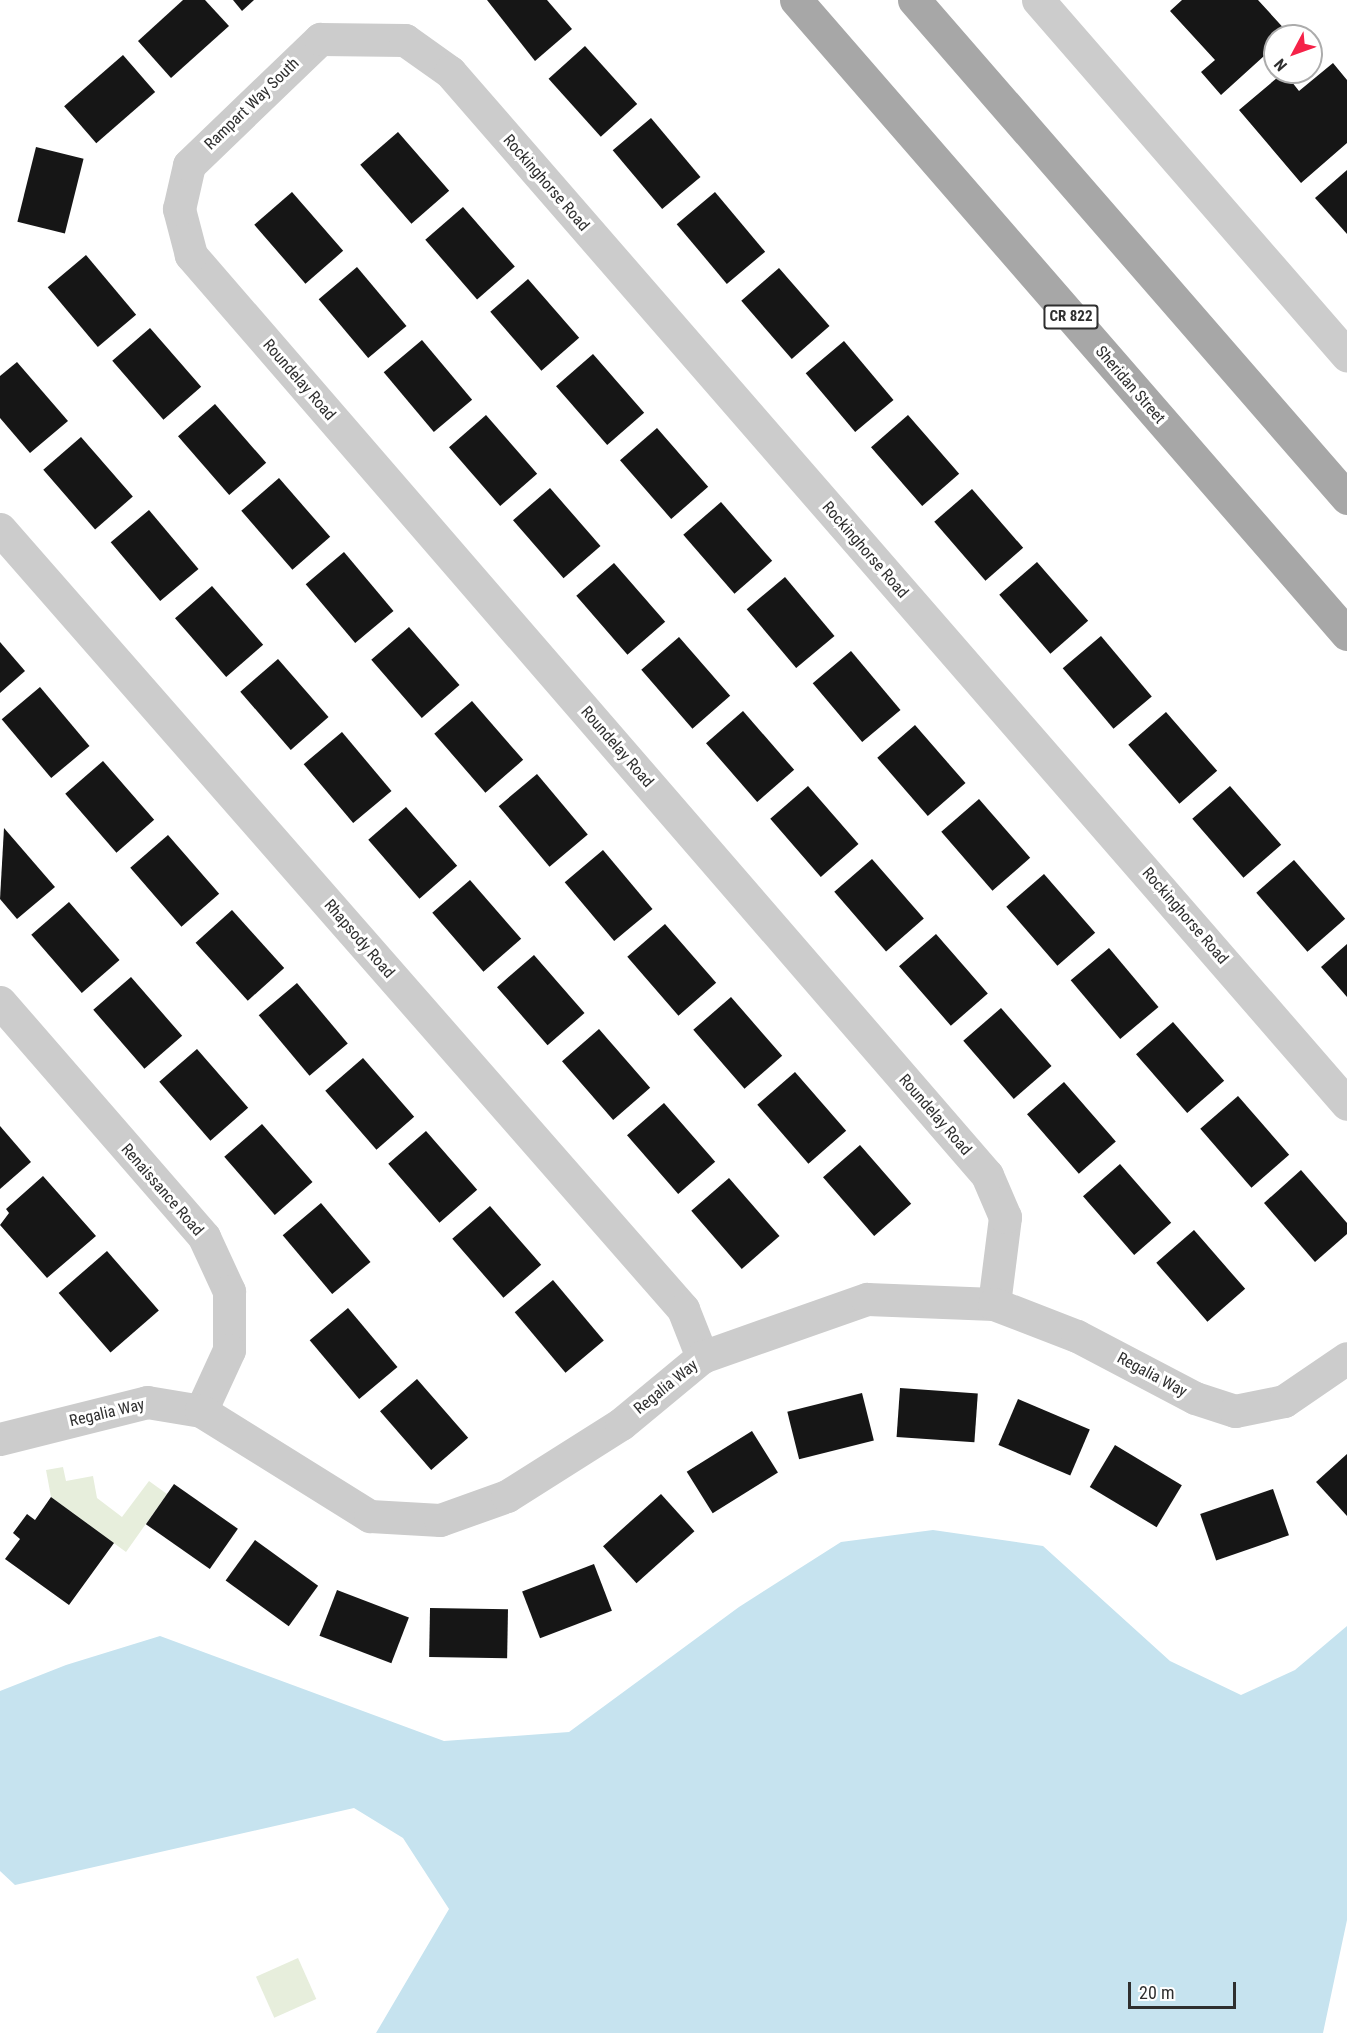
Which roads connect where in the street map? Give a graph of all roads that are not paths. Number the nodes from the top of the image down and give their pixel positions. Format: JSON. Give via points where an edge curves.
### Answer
{"nodes":[{"id":1,"x":796,"y":0,"type":"edge"},
{"id":2,"x":914,"y":0,"type":"edge"},
{"id":3,"x":1038,"y":0,"type":"edge"},
{"id":4,"x":359,"y":36,"type":"joint"},
{"id":5,"x":179,"y":209,"type":"joint"},
{"id":6,"x":1347,"y":356,"type":"edge"},
{"id":7,"x":1347,"y":498,"type":"edge"},
{"id":8,"x":0,"y":529,"type":"edge"},
{"id":9,"x":1347,"y":634,"type":"edge"},
{"id":10,"x":0,"y":1002,"type":"edge"},
{"id":11,"x":1347,"y":1104,"type":"edge"},
{"id":12,"x":994,"y":1304,"type":"junction"},
{"id":13,"x":702,"y":1358,"type":"junction"},
{"id":14,"x":1347,"y":1358,"type":"edge"},
{"id":15,"x":201,"y":1411,"type":"junction"},
{"id":16,"x":0,"y":1438,"type":"edge"}],
"edges":[{"from":1,"to":9,"type":"main road","name":"Sheridan Street","number":"CR 822"},
{"from":2,"to":7,"type":"main road"},
{"from":3,"to":6,"type":"street"},
{"from":4,"to":5,"type":"street","name":"Rampart Way South","via":[[320,39],[189,165]]},
{"from":4,"to":11,"type":"street","name":"Rockinghorse Road","via":[[405,40],[450,72]]},
{"from":5,"to":12,"type":"street","name":"Roundelay Road","via":[[191,255],[987,1175],[1005,1217]]},
{"from":8,"to":13,"type":"street","name":"Rhapsody Road","via":[[683,1309]]},
{"from":10,"to":15,"type":"street","name":"Renaissance Road","via":[[204,1237],[229,1291],[228,1350]]},
{"from":12,"to":13,"type":"street","name":"Regalia Way","via":[[867,1299]]},
{"from":12,"to":14,"type":"street","name":"Regalia Way","via":[[1077,1336],[1195,1398],[1235,1411],[1284,1401]]},
{"from":13,"to":15,"type":"street","name":"Regalia Way","via":[[621,1424],[507,1496],[440,1520],[370,1516]]},
{"from":15,"to":16,"type":"street","name":"Regalia Way","via":[[147,1402]]}]}
